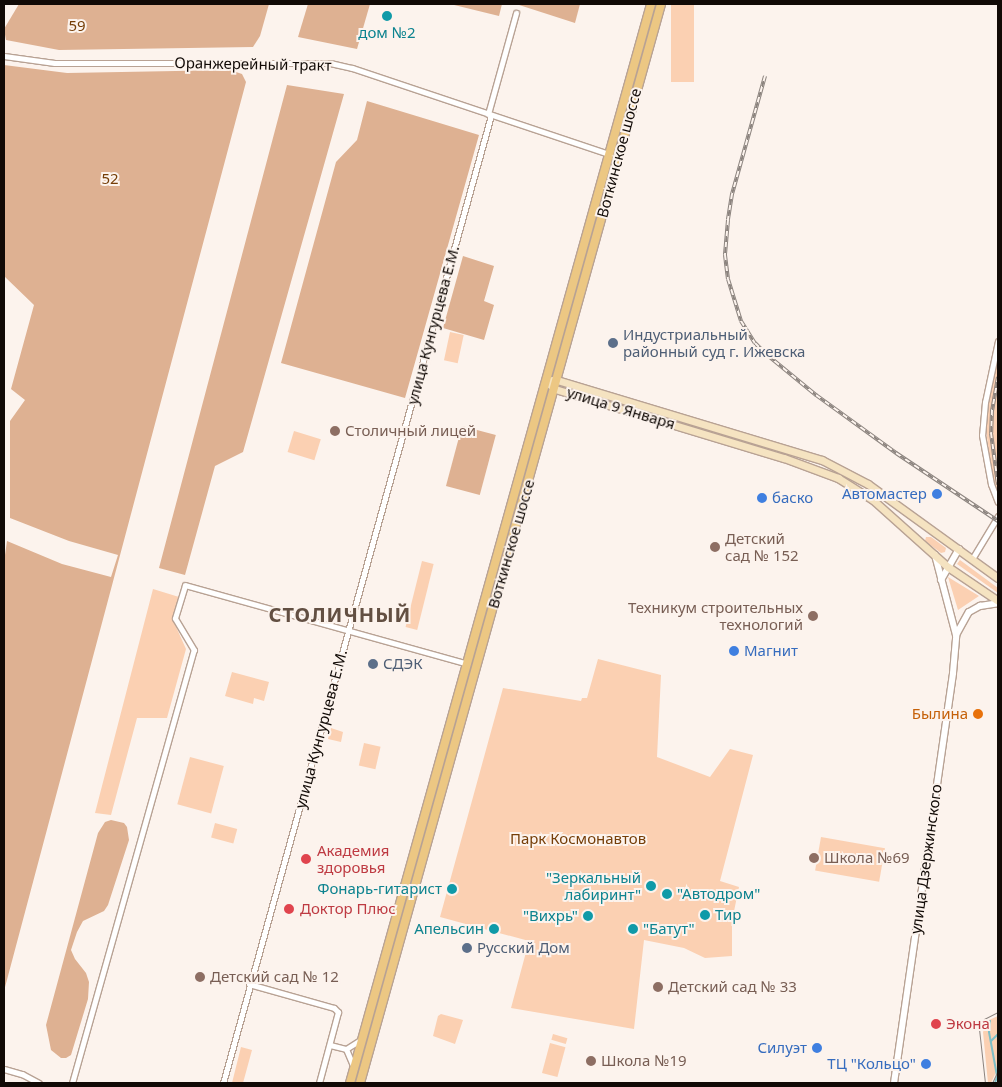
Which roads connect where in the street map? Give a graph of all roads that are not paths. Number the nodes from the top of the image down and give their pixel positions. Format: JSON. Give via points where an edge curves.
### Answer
{"nodes":[{"id":1,"x":651,"y":4,"type":"edge"},
{"id":2,"x":661,"y":4,"type":"edge"},
{"id":3,"x":516,"y":13,"type":"dead end"},
{"id":4,"x":4,"y":56,"type":"edge"},
{"id":5,"x":490,"y":115,"type":"junction"},
{"id":6,"x":609,"y":154,"type":"junction"},
{"id":7,"x":618,"y":157,"type":"junction"},
{"id":8,"x":998,"y":341,"type":"edge"},
{"id":9,"x":557,"y":380,"type":"junction"},
{"id":10,"x":546,"y":381,"type":"junction"},
{"id":11,"x":555,"y":388,"type":"junction"},
{"id":12,"x":771,"y":444,"type":"junction"},
{"id":13,"x":768,"y":453,"type":"junction"},
{"id":14,"x":998,"y":502,"type":"edge"},
{"id":15,"x":998,"y":516,"type":"edge"},
{"id":16,"x":959,"y":550,"type":"junction"},
{"id":17,"x":934,"y":555,"type":"junction"},
{"id":18,"x":972,"y":559,"type":"junction"},
{"id":19,"x":948,"y":567,"type":"junction"},
{"id":20,"x":998,"y":578,"type":"edge"},
{"id":21,"x":940,"y":580,"type":"junction"},
{"id":22,"x":998,"y":602,"type":"edge"},
{"id":23,"x":348,"y":631,"type":"junction"},
{"id":24,"x":956,"y":635,"type":"junction"},
{"id":25,"x":467,"y":664,"type":"junction"},
{"id":26,"x":250,"y":984,"type":"junction"},
{"id":27,"x":363,"y":1039,"type":"junction"},
{"id":28,"x":330,"y":1045,"type":"junction"},
{"id":29,"x":346,"y":1049,"type":"junction"},
{"id":30,"x":355,"y":1068,"type":"junction"},
{"id":31,"x":6,"y":1070,"type":"edge"},
{"id":32,"x":4,"y":1076,"type":"edge"},
{"id":33,"x":40,"y":1083,"type":"edge"},
{"id":34,"x":72,"y":1083,"type":"edge"},
{"id":35,"x":223,"y":1083,"type":"edge"},
{"id":36,"x":319,"y":1083,"type":"edge"},
{"id":37,"x":350,"y":1083,"type":"edge"},
{"id":38,"x":360,"y":1083,"type":"edge"},
{"id":39,"x":894,"y":1083,"type":"edge"}],
"edges":[{"from":1,"to":6,"type":"main road","name":"Воткинское шоссе"},
{"from":2,"to":7,"type":"main road","name":"Воткинское шоссе"},
{"from":3,"to":5,"type":"street","name":"улица Кунгурцева Е.М."},
{"from":4,"to":5,"type":"street","name":"Оранжерейный тракт","via":[[55,63],[330,63]]},
{"from":5,"to":6,"type":"street","name":"Оранжерейный тракт"},
{"from":5,"to":23,"type":"street","name":"улица Кунгурцева Е.М."},
{"from":6,"to":7,"type":"street"},
{"from":6,"to":10,"type":"main road","name":"Воткинское шоссе"},
{"from":7,"to":9,"type":"main road","name":"Воткинское шоссе"},
{"from":8,"to":14,"type":"street","via":[[985,402],[982,435],[991,484]]},
{"from":9,"to":10,"type":"main road","name":"улица 9 Января"},
{"from":9,"to":11,"type":"main road","name":"Воткинское шоссе"},
{"from":9,"to":12,"type":"main road","name":"улица 9 Января"},
{"from":10,"to":11,"type":"main road","name":"улица 9 Января"},
{"from":10,"to":25,"type":"main road","name":"Воткинское шоссе"},
{"from":11,"to":13,"type":"main road","name":"улица 9 Января"},
{"from":11,"to":38,"type":"main road","name":"Воткинское шоссе"},
{"from":12,"to":13,"type":"main road"},
{"from":12,"to":16,"type":"main road","name":"улица 9 Января","via":[[822,460],[868,484]]},
{"from":13,"to":17,"type":"main road","name":"улица 9 Января","via":[[823,472],[856,488]]},
{"from":15,"to":18,"type":"street"},
{"from":16,"to":18,"type":"main road","name":"улица 9 Января"},
{"from":16,"to":19,"type":"street"},
{"from":17,"to":19,"type":"main road","name":"улица 9 Января"},
{"from":17,"to":21,"type":"street","name":"улица Дзержинского"},
{"from":18,"to":20,"type":"main road","name":"улица 9 Января"},
{"from":19,"to":21,"type":"street"},
{"from":19,"to":22,"type":"main road","name":"улица 9 Января"},
{"from":21,"to":24,"type":"street","name":"улица Дзержинского"},
{"from":22,"to":24,"type":"street","name":"улица Дзержинского","via":[[969,612]]},
{"from":23,"to":25,"type":"street"},
{"from":23,"to":26,"type":"street","name":"улица Кунгурцева Е.М."},
{"from":23,"to":34,"type":"street","via":[[185,585],[176,618],[194,650]]},
{"from":24,"to":39,"type":"street","name":"улица Дзержинского"},
{"from":25,"to":27,"type":"main road","name":"Воткинское шоссе"},
{"from":26,"to":28,"type":"street","via":[[334,1008],[338,1012]]},
{"from":26,"to":35,"type":"street","name":"улица Кунгурцева Е.М."},
{"from":27,"to":29,"type":"street"},
{"from":27,"to":30,"type":"main road","name":"Воткинское шоссе"},
{"from":28,"to":29,"type":"street"},
{"from":28,"to":36,"type":"street"},
{"from":29,"to":30,"type":"street"},
{"from":30,"to":37,"type":"main road","name":"Воткинское шоссе"},
{"from":31,"to":32,"type":"street"},
{"from":31,"to":33,"type":"street"}]}
